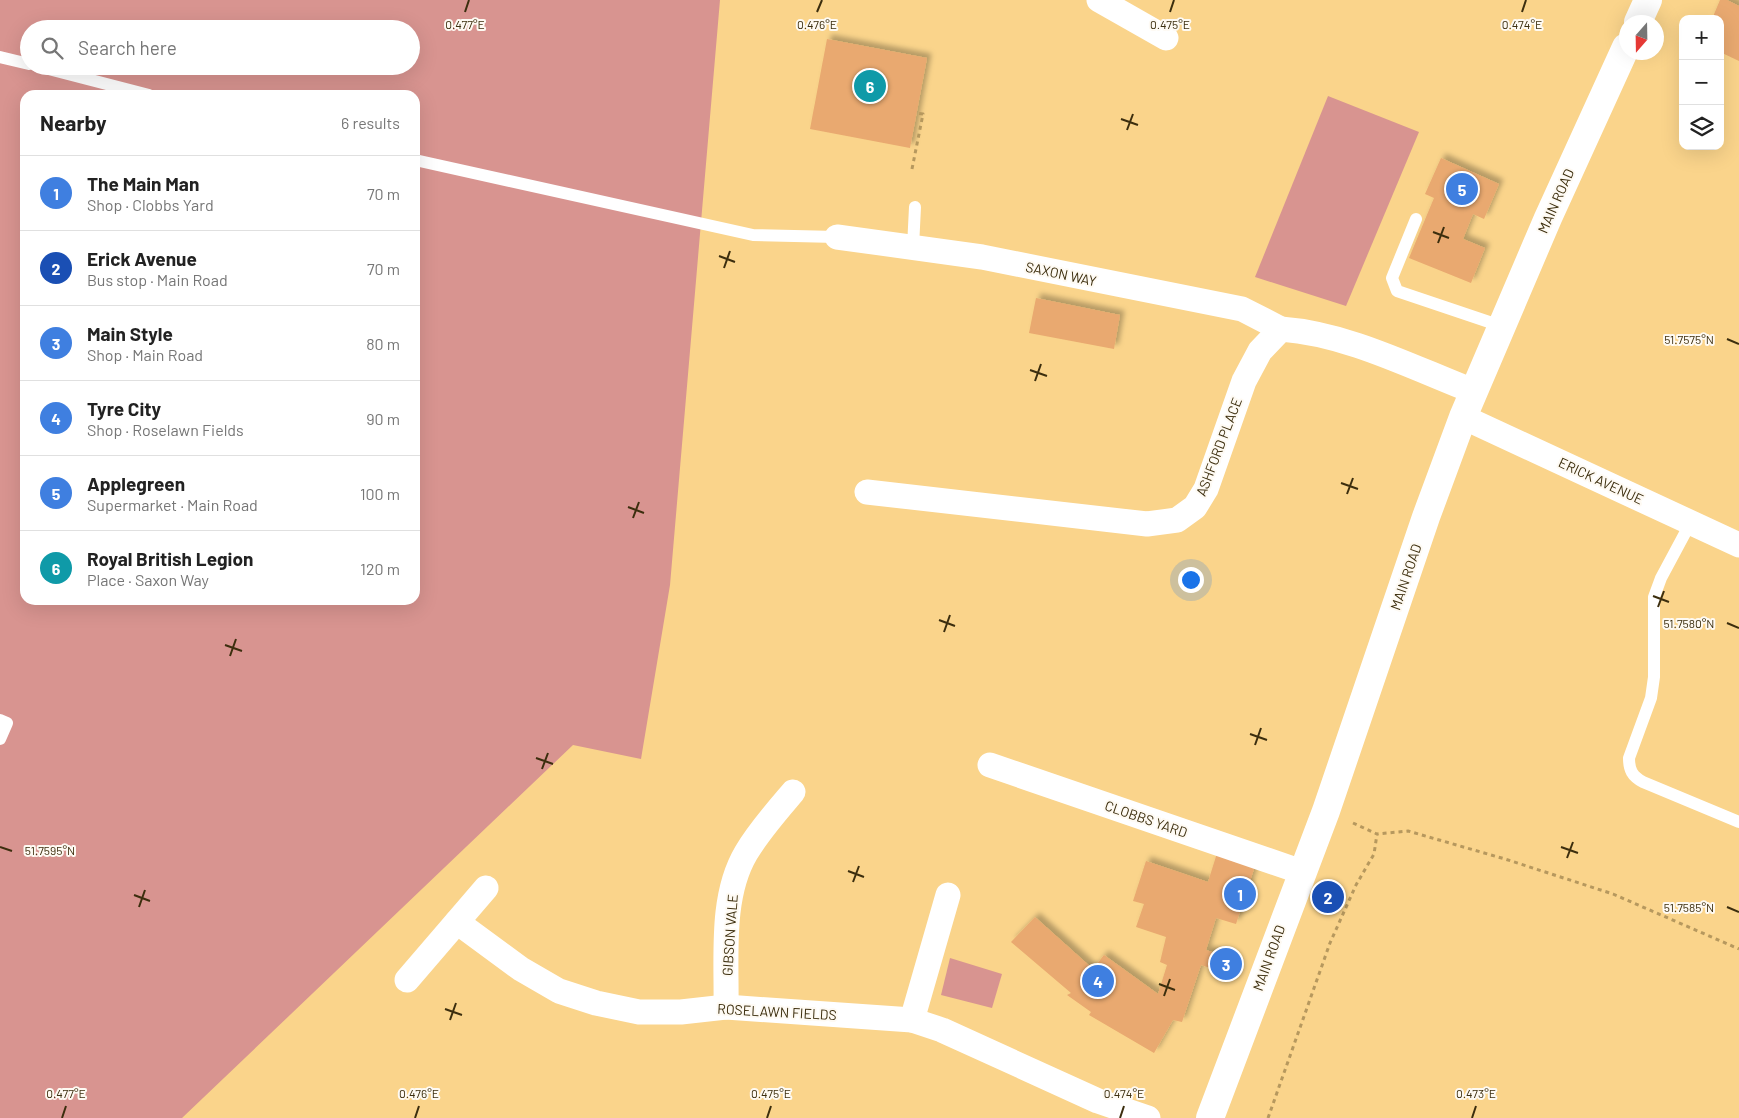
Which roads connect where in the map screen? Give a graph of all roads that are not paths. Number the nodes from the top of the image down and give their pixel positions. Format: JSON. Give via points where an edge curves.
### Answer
{"nodes":[{"id":1,"x":1099,"y":0,"type":"edge"},
{"id":2,"x":1648,"y":0,"type":"edge"},
{"id":3,"x":1641,"y":15,"type":"edge"},
{"id":4,"x":1166,"y":38,"type":"dead end"},
{"id":5,"x":0,"y":57,"type":"edge"},
{"id":6,"x":1620,"y":60,"type":"edge"},
{"id":7,"x":20,"y":62,"type":"edge"},
{"id":8,"x":72,"y":75,"type":"edge"},
{"id":9,"x":130,"y":90,"type":"edge"},
{"id":10,"x":420,"y":161,"type":"edge"},
{"id":11,"x":915,"y":207,"type":"dead end"},
{"id":12,"x":1416,"y":219,"type":"dead end"},
{"id":13,"x":837,"y":237,"type":"joint"},
{"id":14,"x":912,"y":247,"type":"junction"},
{"id":15,"x":1501,"y":326,"type":"junction"},
{"id":16,"x":1281,"y":329,"type":"junction"},
{"id":17,"x":1473,"y":391,"type":"junction"},
{"id":18,"x":1463,"y":417,"type":"junction"},
{"id":19,"x":867,"y":492,"type":"dead end"},
{"id":20,"x":1691,"y":522,"type":"junction"},
{"id":21,"x":1739,"y":545,"type":"edge"},
{"id":22,"x":0,"y":720,"type":"edge"},
{"id":23,"x":0,"y":739,"type":"edge"},
{"id":24,"x":990,"y":766,"type":"dead end"},
{"id":25,"x":793,"y":792,"type":"dead end"},
{"id":26,"x":1739,"y":822,"type":"edge"},
{"id":27,"x":1302,"y":872,"type":"junction"},
{"id":28,"x":486,"y":888,"type":"dead end"},
{"id":29,"x":948,"y":895,"type":"dead end"},
{"id":30,"x":457,"y":922,"type":"junction"},
{"id":31,"x":407,"y":980,"type":"dead end"},
{"id":32,"x":726,"y":1007,"type":"junction"},
{"id":33,"x":912,"y":1020,"type":"junction"},
{"id":34,"x":1148,"y":1118,"type":"edge"},
{"id":35,"x":1210,"y":1118,"type":"edge"}],
"edges":[{"from":1,"to":4,"type":"street"},
{"from":2,"to":3,"type":"main road"},
{"from":5,"to":7,"type":"lane"},
{"from":6,"to":15,"type":"main road","name":"MAIN ROAD"},
{"from":8,"to":9,"type":"lane"},
{"from":10,"to":13,"type":"lane","via":[[753,235]]},
{"from":11,"to":14,"type":"lane"},
{"from":12,"to":15,"type":"lane","via":[[1392,278],[1396,291]]},
{"from":13,"to":14,"type":"street","name":"SAXON WAY"},
{"from":14,"to":16,"type":"street","name":"SAXON WAY","via":[[982,257],[1242,309]]},
{"from":15,"to":17,"type":"main road","name":"MAIN ROAD"},
{"from":16,"to":17,"type":"street","via":[[1336,338]]},
{"from":16,"to":19,"type":"street","name":"ASHFORD PLACE","via":[[1260,351],[1244,381],[1206,489],[1195,507],[1177,520],[1147,524]]},
{"from":17,"to":18,"type":"main road","name":"MAIN ROAD"},
{"from":18,"to":20,"type":"street","name":"ERICK AVENUE"},
{"from":18,"to":27,"type":"main road","name":"MAIN ROAD"},
{"from":20,"to":21,"type":"street","name":"ERICK AVENUE"},
{"from":20,"to":26,"type":"lane","via":[[1654,597],[1651,698],[1629,758],[1629,767],[1634,777],[1643,782]]},
{"from":22,"to":23,"type":"lane","via":[[7,723]]},
{"from":24,"to":27,"type":"street","name":"CLOBBS YARD"},
{"from":25,"to":32,"type":"street","name":"GIBSON VALE","via":[[760,831],[735,878],[728,908]]},
{"from":27,"to":35,"type":"main road","name":"MAIN ROAD"},
{"from":28,"to":30,"type":"street"},
{"from":29,"to":33,"type":"street"},
{"from":30,"to":31,"type":"street"},
{"from":30,"to":32,"type":"street","name":"ROSELAWN FIELDS","via":[[521,969],[559,991],[596,1003],[639,1012]]},
{"from":32,"to":33,"type":"street","name":"ROSELAWN FIELDS"},
{"from":33,"to":34,"type":"street","name":"ROSELAWN FIELDS","via":[[942,1030],[1098,1101]]}]}
